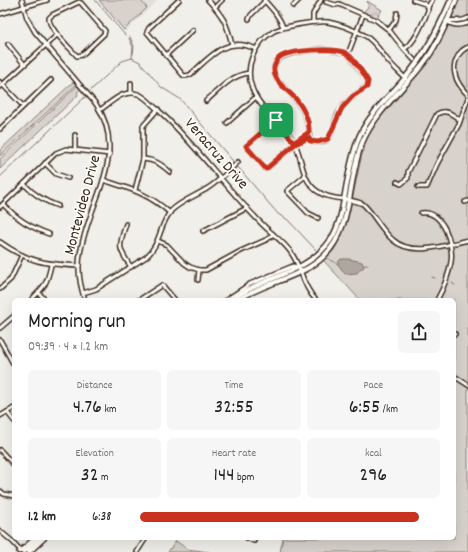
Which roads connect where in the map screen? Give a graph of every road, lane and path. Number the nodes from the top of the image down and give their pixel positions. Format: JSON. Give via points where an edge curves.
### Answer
{"nodes":[{"id":1,"x":22,"y":0,"type":"edge"},
{"id":2,"x":47,"y":0,"type":"edge"},
{"id":3,"x":179,"y":0,"type":"edge"},
{"id":4,"x":208,"y":0,"type":"edge"},
{"id":5,"x":222,"y":0,"type":"edge"},
{"id":6,"x":299,"y":0,"type":"edge"},
{"id":7,"x":321,"y":0,"type":"edge"},
{"id":8,"x":413,"y":0,"type":"edge"},
{"id":9,"x":432,"y":0,"type":"edge"},
{"id":10,"x":451,"y":0,"type":"edge"},
{"id":11,"x":456,"y":0,"type":"edge"},
{"id":12,"x":264,"y":1,"type":"edge"},
{"id":13,"x":326,"y":2,"type":"dead end"},
{"id":14,"x":340,"y":2,"type":"edge"},
{"id":15,"x":293,"y":6,"type":"dead end"},
{"id":16,"x":215,"y":7,"type":"junction"},
{"id":17,"x":428,"y":7,"type":"junction"},
{"id":18,"x":24,"y":8,"type":"junction"},
{"id":19,"x":397,"y":13,"type":"dead end"},
{"id":20,"x":0,"y":14,"type":"edge"},
{"id":21,"x":363,"y":15,"type":"junction"},
{"id":22,"x":468,"y":18,"type":"edge"},
{"id":23,"x":249,"y":19,"type":"dead end"},
{"id":24,"x":445,"y":20,"type":"junction"},
{"id":25,"x":313,"y":22,"type":"junction"},
{"id":26,"x":468,"y":23,"type":"edge"},
{"id":27,"x":283,"y":27,"type":"junction"},
{"id":28,"x":193,"y":30,"type":"dead end"},
{"id":29,"x":389,"y":30,"type":"junction"},
{"id":30,"x":357,"y":32,"type":"junction"},
{"id":31,"x":58,"y":34,"type":"junction"},
{"id":32,"x":8,"y":44,"type":"dead end"},
{"id":33,"x":45,"y":45,"type":"junction"},
{"id":34,"x":232,"y":45,"type":"junction"},
{"id":35,"x":468,"y":47,"type":"edge"},
{"id":36,"x":256,"y":49,"type":"junction"},
{"id":37,"x":404,"y":50,"type":"junction"},
{"id":38,"x":348,"y":54,"type":"junction"},
{"id":39,"x":166,"y":55,"type":"junction"},
{"id":40,"x":414,"y":60,"type":"dead end"},
{"id":41,"x":24,"y":64,"type":"junction"},
{"id":42,"x":249,"y":73,"type":"junction"},
{"id":43,"x":407,"y":79,"type":"junction"},
{"id":44,"x":51,"y":80,"type":"dead end"},
{"id":45,"x":0,"y":82,"type":"edge"},
{"id":46,"x":131,"y":83,"type":"dead end"},
{"id":47,"x":1,"y":86,"type":"edge"},
{"id":48,"x":131,"y":93,"type":"junction"},
{"id":49,"x":468,"y":96,"type":"edge"},
{"id":50,"x":256,"y":97,"type":"junction"},
{"id":51,"x":206,"y":101,"type":"dead end"},
{"id":52,"x":23,"y":106,"type":"junction"},
{"id":53,"x":158,"y":109,"type":"junction"},
{"id":54,"x":100,"y":110,"type":"junction"},
{"id":55,"x":276,"y":120,"type":"junction"},
{"id":56,"x":460,"y":120,"type":"junction"},
{"id":57,"x":227,"y":123,"type":"dead end"},
{"id":58,"x":0,"y":129,"type":"edge"},
{"id":59,"x":76,"y":135,"type":"dead end"},
{"id":60,"x":309,"y":136,"type":"junction"},
{"id":61,"x":295,"y":144,"type":"junction"},
{"id":62,"x":75,"y":150,"type":"junction"},
{"id":63,"x":110,"y":154,"type":"junction"},
{"id":64,"x":143,"y":159,"type":"junction"},
{"id":65,"x":238,"y":162,"type":"dead end"},
{"id":66,"x":45,"y":164,"type":"junction"},
{"id":67,"x":170,"y":172,"type":"dead end"},
{"id":68,"x":305,"y":176,"type":"junction"},
{"id":69,"x":220,"y":177,"type":"junction"},
{"id":70,"x":68,"y":178,"type":"dead end"},
{"id":71,"x":103,"y":180,"type":"junction"},
{"id":72,"x":397,"y":182,"type":"dead end"},
{"id":73,"x":24,"y":184,"type":"junction"},
{"id":74,"x":418,"y":187,"type":"dead end"},
{"id":75,"x":135,"y":190,"type":"junction"},
{"id":76,"x":344,"y":200,"type":"junction"},
{"id":77,"x":349,"y":200,"type":"junction"},
{"id":78,"x":1,"y":206,"type":"edge"},
{"id":79,"x":58,"y":206,"type":"dead end"},
{"id":80,"x":247,"y":208,"type":"junction"},
{"id":81,"x":421,"y":212,"type":"dead end"},
{"id":82,"x":170,"y":213,"type":"junction"},
{"id":83,"x":318,"y":218,"type":"dead end"},
{"id":84,"x":126,"y":224,"type":"dead end"},
{"id":85,"x":202,"y":231,"type":"dead end"},
{"id":86,"x":49,"y":234,"type":"dead end"},
{"id":87,"x":273,"y":234,"type":"junction"},
{"id":88,"x":468,"y":240,"type":"edge"},
{"id":89,"x":158,"y":241,"type":"junction"},
{"id":90,"x":0,"y":242,"type":"edge"},
{"id":91,"x":449,"y":244,"type":"junction"},
{"id":92,"x":22,"y":255,"type":"junction"},
{"id":93,"x":51,"y":265,"type":"junction"},
{"id":94,"x":79,"y":266,"type":"junction"},
{"id":95,"x":131,"y":267,"type":"junction"},
{"id":96,"x":300,"y":269,"type":"junction"},
{"id":97,"x":199,"y":270,"type":"junction"},
{"id":98,"x":198,"y":280,"type":"dead end"},
{"id":99,"x":0,"y":289,"type":"edge"},
{"id":100,"x":39,"y":293,"type":"junction"},
{"id":101,"x":83,"y":293,"type":"junction"},
{"id":102,"x":33,"y":298,"type":"edge"},
{"id":103,"x":43,"y":298,"type":"edge"},
{"id":104,"x":84,"y":298,"type":"edge"},
{"id":105,"x":142,"y":298,"type":"edge"},
{"id":106,"x":173,"y":298,"type":"edge"},
{"id":107,"x":229,"y":298,"type":"edge"},
{"id":108,"x":235,"y":298,"type":"edge"},
{"id":109,"x":241,"y":298,"type":"edge"},
{"id":110,"x":314,"y":298,"type":"edge"},
{"id":111,"x":438,"y":298,"type":"edge"},
{"id":112,"x":12,"y":318,"type":"edge"},
{"id":113,"x":0,"y":328,"type":"edge"},
{"id":114,"x":0,"y":340,"type":"edge"},
{"id":115,"x":12,"y":358,"type":"edge"},
{"id":116,"x":456,"y":377,"type":"edge"},
{"id":117,"x":468,"y":385,"type":"edge"},
{"id":118,"x":12,"y":409,"type":"edge"},
{"id":119,"x":7,"y":412,"type":"junction"},
{"id":120,"x":0,"y":416,"type":"edge"},
{"id":121,"x":12,"y":418,"type":"edge"},
{"id":122,"x":0,"y":450,"type":"edge"},
{"id":123,"x":12,"y":463,"type":"edge"},
{"id":124,"x":0,"y":491,"type":"edge"},
{"id":125,"x":12,"y":496,"type":"edge"},
{"id":126,"x":0,"y":531,"type":"edge"},
{"id":127,"x":33,"y":540,"type":"edge"},
{"id":128,"x":36,"y":540,"type":"edge"},
{"id":129,"x":42,"y":540,"type":"edge"},
{"id":130,"x":145,"y":540,"type":"edge"},
{"id":131,"x":250,"y":540,"type":"edge"},
{"id":132,"x":254,"y":542,"type":"dead end"},
{"id":133,"x":21,"y":552,"type":"edge"},
{"id":134,"x":29,"y":552,"type":"edge"},
{"id":135,"x":137,"y":552,"type":"edge"}],
"edges":[{"from":1,"to":18,"type":"street","name":"Montevideo Drive"},
{"from":2,"to":18,"type":"street"},
{"from":3,"to":39,"type":"street","via":[[147,32]]},
{"from":4,"to":16,"type":"street"},
{"from":5,"to":16,"type":"street"},
{"from":6,"to":15,"type":"street"},
{"from":7,"to":25,"type":"street","via":[[313,14]]},
{"from":8,"to":17,"type":"street"},
{"from":9,"to":17,"type":"street"},
{"from":10,"to":24,"type":"main road"},
{"from":11,"to":24,"type":"main road"},
{"from":12,"to":23,"type":"street"},
{"from":12,"to":27,"type":"street","via":[[276,13]]},
{"from":13,"to":14,"type":"street","via":[[336,5]]},
{"from":14,"to":21,"type":"street"},
{"from":16,"to":34,"type":"street","via":[[226,22]]},
{"from":17,"to":37,"type":"street","via":[[415,36]]},
{"from":18,"to":20,"type":"street"},
{"from":18,"to":33,"type":"street","name":"Montevideo Drive","via":[[31,26]]},
{"from":19,"to":29,"type":"street","via":[[396,20]]},
{"from":21,"to":29,"type":"street","via":[[376,20]]},
{"from":21,"to":30,"type":"street"},
{"from":22,"to":24,"type":"street","via":[[461,21]]},
{"from":24,"to":26,"type":"street","via":[[455,25]]},
{"from":24,"to":43,"type":"main road"},
{"from":25,"to":27,"type":"street"},
{"from":25,"to":30,"type":"street","via":[[333,23]]},
{"from":27,"to":36,"type":"street","via":[[265,37]]},
{"from":28,"to":39,"type":"street"},
{"from":29,"to":37,"type":"street"},
{"from":30,"to":38,"type":"street"},
{"from":30,"to":43,"type":"street","via":[[372,41],[393,67]]},
{"from":31,"to":31,"type":"street","via":[[79,56],[105,31],[79,2],[49,18],[50,25]]},
{"from":31,"to":33,"type":"street"},
{"from":32,"to":41,"type":"street"},
{"from":33,"to":41,"type":"street"},
{"from":33,"to":54,"type":"street","name":"Montevideo Drive"},
{"from":34,"to":36,"type":"street","via":[[245,44]]},
{"from":34,"to":39,"type":"street","via":[[219,50],[187,76],[183,75]]},
{"from":35,"to":49,"type":"street","via":[[462,50],[454,64],[459,86]]},
{"from":36,"to":42,"type":"street"},
{"from":37,"to":40,"type":"street"},
{"from":38,"to":60,"type":"street","via":[[368,80],[368,85],[342,108],[328,139],[315,142],[310,141]]},
{"from":38,"to":60,"type":"street","via":[[321,49],[284,55],[277,60],[274,67],[275,76],[299,104],[308,123]]},
{"from":41,"to":47,"type":"street"},
{"from":42,"to":50,"type":"street"},
{"from":42,"to":51,"type":"street","via":[[233,78]]},
{"from":43,"to":76,"type":"main road","via":[[372,116],[361,134],[352,159]]},
{"from":43,"to":77,"type":"main road","via":[[372,123],[362,142],[354,168]]},
{"from":44,"to":52,"type":"street"},
{"from":45,"to":47,"type":"street"},
{"from":46,"to":48,"type":"street"},
{"from":47,"to":52,"type":"street"},
{"from":48,"to":53,"type":"street","name":"Veracruz Drive","via":[[145,98]]},
{"from":48,"to":54,"type":"street","via":[[117,97]]},
{"from":49,"to":56,"type":"street"},
{"from":50,"to":55,"type":"street"},
{"from":50,"to":57,"type":"street"},
{"from":52,"to":58,"type":"street"},
{"from":53,"to":64,"type":"street","via":[[143,126]]},
{"from":53,"to":69,"type":"street","name":"Veracruz Drive"},
{"from":54,"to":63,"type":"street","name":"Montevideo Drive","via":[[108,128]]},
{"from":55,"to":61,"type":"street"},
{"from":55,"to":61,"type":"street","via":[[246,146],[266,169]]},
{"from":56,"to":72,"type":"street","via":[[448,112],[437,114],[408,172],[408,178],[401,184]]},
{"from":56,"to":74,"type":"street","via":[[427,187]]},
{"from":59,"to":62,"type":"street"},
{"from":60,"to":61,"type":"street","via":[[296,141]]},
{"from":61,"to":68,"type":"street"},
{"from":62,"to":63,"type":"street"},
{"from":62,"to":66,"type":"street","via":[[66,149],[56,153]]},
{"from":63,"to":71,"type":"street","name":"Montevideo Drive"},
{"from":64,"to":67,"type":"street","via":[[155,160]]},
{"from":64,"to":75,"type":"street"},
{"from":65,"to":69,"type":"street"},
{"from":66,"to":70,"type":"street","via":[[56,174]]},
{"from":66,"to":73,"type":"street"},
{"from":68,"to":76,"type":"street","via":[[315,190]]},
{"from":68,"to":83,"type":"street","via":[[286,191],[308,213]]},
{"from":69,"to":80,"type":"street","name":"Veracruz Drive"},
{"from":69,"to":82,"type":"street","via":[[209,188],[188,199]]},
{"from":71,"to":75,"type":"street"},
{"from":71,"to":94,"type":"street","name":"Montevideo Drive","via":[[81,248]]},
{"from":73,"to":78,"type":"street"},
{"from":73,"to":79,"type":"street","via":[[35,195]]},
{"from":75,"to":82,"type":"street","via":[[150,197]]},
{"from":76,"to":77,"type":"street"},
{"from":76,"to":96,"type":"main road","via":[[334,234],[326,246]]},
{"from":77,"to":91,"type":"street","via":[[363,204],[388,235],[399,244],[424,248]]},
{"from":77,"to":96,"type":"main road","via":[[342,228],[332,246],[319,260]]},
{"from":78,"to":86,"type":"street","via":[[23,222]]},
{"from":80,"to":85,"type":"street"},
{"from":80,"to":87,"type":"street","name":"Veracruz Drive"},
{"from":81,"to":91,"type":"street","via":[[430,212],[435,216],[445,229]]},
{"from":82,"to":89,"type":"street"},
{"from":84,"to":95,"type":"street","via":[[120,247],[121,253]]},
{"from":87,"to":96,"type":"street","name":"Veracruz Drive","via":[[287,247]]},
{"from":87,"to":97,"type":"street","via":[[212,268]]},
{"from":88,"to":91,"type":"street"},
{"from":89,"to":95,"type":"street","via":[[151,252]]},
{"from":89,"to":97,"type":"street","via":[[167,245],[184,263]]},
{"from":90,"to":92,"type":"street"},
{"from":91,"to":111,"type":"street","via":[[451,262]]},
{"from":92,"to":93,"type":"street"},
{"from":92,"to":99,"type":"street","via":[[11,279]]},
{"from":93,"to":94,"type":"street"},
{"from":93,"to":100,"type":"street","via":[[45,286]]},
{"from":94,"to":101,"type":"street","name":"Montevideo Drive"},
{"from":95,"to":101,"type":"street","via":[[96,289]]},
{"from":96,"to":107,"type":"street","via":[[293,266],[250,284]]},
{"from":96,"to":108,"type":"main road","via":[[250,288]]},
{"from":96,"to":109,"type":"main road"},
{"from":96,"to":110,"type":"street","name":"Veracruz Drive","via":[[308,291]]},
{"from":97,"to":98,"type":"street"},
{"from":100,"to":102,"type":"street"},
{"from":100,"to":103,"type":"street"},
{"from":101,"to":104,"type":"street","name":"Montevideo Drive"},
{"from":105,"to":106,"type":"street","via":[[162,285]]},
{"from":112,"to":113,"type":"street"},
{"from":114,"to":115,"type":"street"},
{"from":116,"to":117,"type":"street"},
{"from":118,"to":119,"type":"street"},
{"from":119,"to":120,"type":"street"},
{"from":119,"to":121,"type":"street"},
{"from":122,"to":123,"type":"street"},
{"from":124,"to":125,"type":"street"},
{"from":126,"to":133,"type":"street"},
{"from":127,"to":133,"type":"street"},
{"from":128,"to":133,"type":"main road"},
{"from":129,"to":134,"type":"main road"},
{"from":130,"to":135,"type":"street"},
{"from":131,"to":132,"type":"street"}]}
